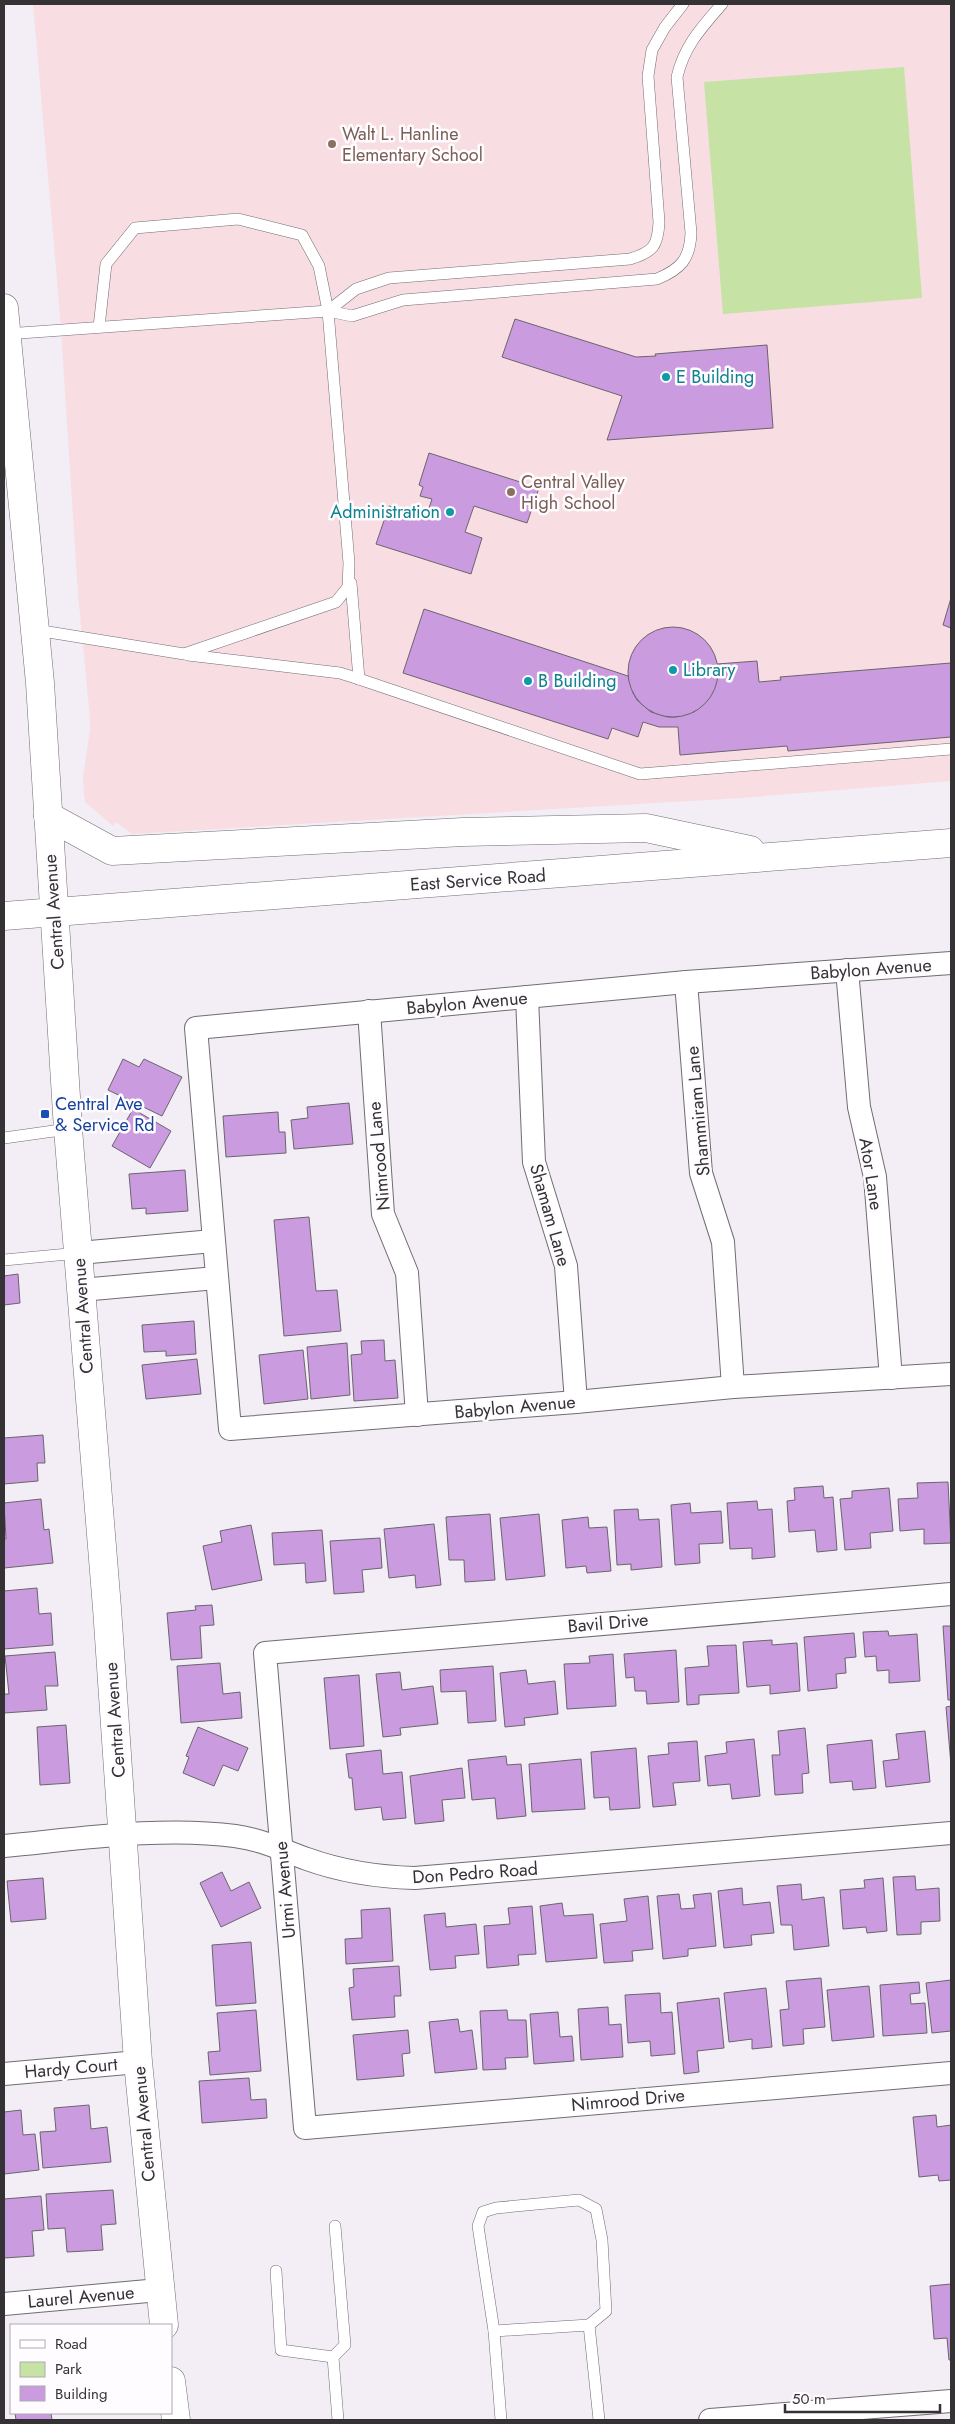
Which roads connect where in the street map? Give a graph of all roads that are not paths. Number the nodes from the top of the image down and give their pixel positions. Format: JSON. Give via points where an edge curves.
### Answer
{"nodes":[{"id":1,"x":683,"y":4,"type":"edge"},
{"id":2,"x":722,"y":4,"type":"edge"},
{"id":3,"x":328,"y":311,"type":"junction"},
{"id":4,"x":5,"y":321,"type":"edge"},
{"id":5,"x":99,"y":327,"type":"junction"},
{"id":6,"x":350,"y":575,"type":"junction"},
{"id":7,"x":34,"y":630,"type":"junction"},
{"id":8,"x":184,"y":654,"type":"junction"},
{"id":9,"x":359,"y":679,"type":"junction"},
{"id":10,"x":951,"y":749,"type":"edge"},
{"id":11,"x":48,"y":816,"type":"junction"},
{"id":12,"x":951,"y":843,"type":"edge"},
{"id":13,"x":780,"y":857,"type":"junction"},
{"id":14,"x":55,"y":912,"type":"junction"},
{"id":15,"x":4,"y":916,"type":"edge"},
{"id":16,"x":951,"y":963,"type":"edge"},
{"id":17,"x":847,"y":970,"type":"junction"},
{"id":18,"x":686,"y":982,"type":"junction"},
{"id":19,"x":527,"y":997,"type":"junction"},
{"id":20,"x":369,"y":1011,"type":"junction"},
{"id":21,"x":68,"y":1129,"type":"junction"},
{"id":22,"x":4,"y":1138,"type":"edge"},
{"id":23,"x":213,"y":1241,"type":"junction"},
{"id":24,"x":79,"y":1253,"type":"junction"},
{"id":25,"x":4,"y":1260,"type":"edge"},
{"id":26,"x":216,"y":1278,"type":"junction"},
{"id":27,"x":81,"y":1290,"type":"junction"},
{"id":28,"x":951,"y":1374,"type":"edge"},
{"id":29,"x":891,"y":1378,"type":"junction"},
{"id":30,"x":733,"y":1387,"type":"junction"},
{"id":31,"x":576,"y":1402,"type":"junction"},
{"id":32,"x":418,"y":1415,"type":"junction"},
{"id":33,"x":951,"y":1594,"type":"edge"},
{"id":34,"x":265,"y":1653,"type":"joint"},
{"id":35,"x":951,"y":1833,"type":"edge"},
{"id":36,"x":123,"y":1835,"type":"junction"},
{"id":37,"x":4,"y":1846,"type":"edge"},
{"id":38,"x":282,"y":1847,"type":"junction"},
{"id":39,"x":138,"y":2062,"type":"junction"},
{"id":40,"x":951,"y":2073,"type":"edge"},
{"id":41,"x":4,"y":2074,"type":"edge"},
{"id":42,"x":305,"y":2128,"type":"joint"},
{"id":43,"x":335,"y":2226,"type":"dead end"},
{"id":44,"x":276,"y":2271,"type":"dead end"},
{"id":45,"x":159,"y":2290,"type":"junction"},
{"id":46,"x":4,"y":2304,"type":"edge"},
{"id":47,"x":164,"y":2324,"type":"edge"},
{"id":48,"x":589,"y":2325,"type":"junction"},
{"id":49,"x":494,"y":2331,"type":"junction"},
{"id":50,"x":333,"y":2357,"type":"junction"},
{"id":51,"x":172,"y":2390,"type":"edge"},
{"id":52,"x":951,"y":2401,"type":"edge"},
{"id":53,"x":176,"y":2420,"type":"edge"},
{"id":54,"x":338,"y":2420,"type":"edge"},
{"id":55,"x":501,"y":2420,"type":"edge"},
{"id":56,"x":599,"y":2420,"type":"edge"},
{"id":57,"x":710,"y":2420,"type":"edge"}],
"edges":[{"from":1,"to":3,"type":"lane","via":[[652,50],[648,76],[659,222],[658,238],[646,254],[630,259],[389,278],[356,289]]},
{"from":2,"to":3,"type":"lane","via":[[690,42],[681,59],[678,77],[690,248],[684,261],[673,272],[657,279],[403,300],[352,316]]},
{"from":3,"to":5,"type":"lane"},
{"from":3,"to":5,"type":"lane","via":[[319,266],[302,235],[238,219],[135,228],[106,264]]},
{"from":3,"to":6,"type":"lane"},
{"from":4,"to":5,"type":"lane"},
{"from":4,"to":7,"type":"street","name":"Central Avenue"},
{"from":6,"to":8,"type":"lane","via":[[348,587],[336,602]]},
{"from":6,"to":9,"type":"lane"},
{"from":7,"to":8,"type":"lane"},
{"from":7,"to":11,"type":"street","name":"Central Avenue"},
{"from":8,"to":9,"type":"lane","via":[[340,673]]},
{"from":9,"to":10,"type":"lane","via":[[640,774]]},
{"from":11,"to":13,"type":"street","via":[[112,851],[463,832],[646,828]]},
{"from":11,"to":14,"type":"street","name":"Central Avenue"},
{"from":12,"to":13,"type":"street","name":"East Service Road"},
{"from":13,"to":14,"type":"street","name":"East Service Road"},
{"from":14,"to":15,"type":"street","name":"East Service Road"},
{"from":14,"to":21,"type":"street","name":"Central Avenue"},
{"from":16,"to":17,"type":"street","name":"Babylon Avenue"},
{"from":17,"to":18,"type":"street","name":"Babylon Avenue"},
{"from":17,"to":29,"type":"street","name":"Ator Lane","via":[[859,1107],[875,1177]]},
{"from":18,"to":19,"type":"street","name":"Babylon Avenue"},
{"from":18,"to":30,"type":"street","name":"Shammiram Lane","via":[[701,1173],[723,1242]]},
{"from":19,"to":20,"type":"street","name":"Babylon Avenue"},
{"from":19,"to":31,"type":"street","name":"Shamam Lane","via":[[534,1162],[566,1266]]},
{"from":20,"to":23,"type":"street","name":"Babylon Avenue","via":[[196,1028]]},
{"from":20,"to":32,"type":"street","name":"Nimrood Lane","via":[[383,1214],[408,1273]]},
{"from":21,"to":22,"type":"lane"},
{"from":21,"to":24,"type":"street","name":"Central Avenue"},
{"from":23,"to":24,"type":"street"},
{"from":23,"to":26,"type":"street","name":"Babylon Avenue"},
{"from":24,"to":25,"type":"lane"},
{"from":24,"to":27,"type":"street","name":"Central Avenue"},
{"from":26,"to":27,"type":"street"},
{"from":26,"to":32,"type":"street","name":"Babylon Avenue","via":[[230,1429]]},
{"from":27,"to":36,"type":"street","name":"Central Avenue"},
{"from":28,"to":29,"type":"street","name":"Babylon Avenue"},
{"from":29,"to":30,"type":"street","name":"Babylon Avenue"},
{"from":30,"to":31,"type":"street","name":"Babylon Avenue"},
{"from":31,"to":32,"type":"street","name":"Babylon Avenue"},
{"from":33,"to":34,"type":"street","name":"Bavil Drive"},
{"from":34,"to":38,"type":"street","name":"Urmi Avenue"},
{"from":35,"to":38,"type":"street","name":"Don Pedro Road","via":[[415,1878],[343,1871]]},
{"from":36,"to":37,"type":"street","name":"Don Pedro Road"},
{"from":36,"to":38,"type":"street","name":"Don Pedro Road","via":[[236,1836]]},
{"from":36,"to":39,"type":"street","name":"Central Avenue"},
{"from":38,"to":42,"type":"street","name":"Urmi Avenue"},
{"from":39,"to":41,"type":"street","name":"Hardy Court"},
{"from":39,"to":45,"type":"street","name":"Central Avenue"},
{"from":40,"to":42,"type":"street","name":"Nimrood Drive"},
{"from":43,"to":50,"type":"lane","via":[[345,2345]]},
{"from":44,"to":50,"type":"lane","via":[[281,2350]]},
{"from":45,"to":46,"type":"street","name":"Laurel Avenue"},
{"from":45,"to":47,"type":"street","name":"Central Avenue"},
{"from":48,"to":49,"type":"lane"},
{"from":48,"to":49,"type":"lane","via":[[606,2311],[602,2240],[596,2209],[578,2200],[482,2212],[478,2226]]},
{"from":48,"to":56,"type":"lane"},
{"from":49,"to":55,"type":"lane"},
{"from":50,"to":54,"type":"lane"},
{"from":51,"to":53,"type":"street"},
{"from":52,"to":57,"type":"street"}]}
